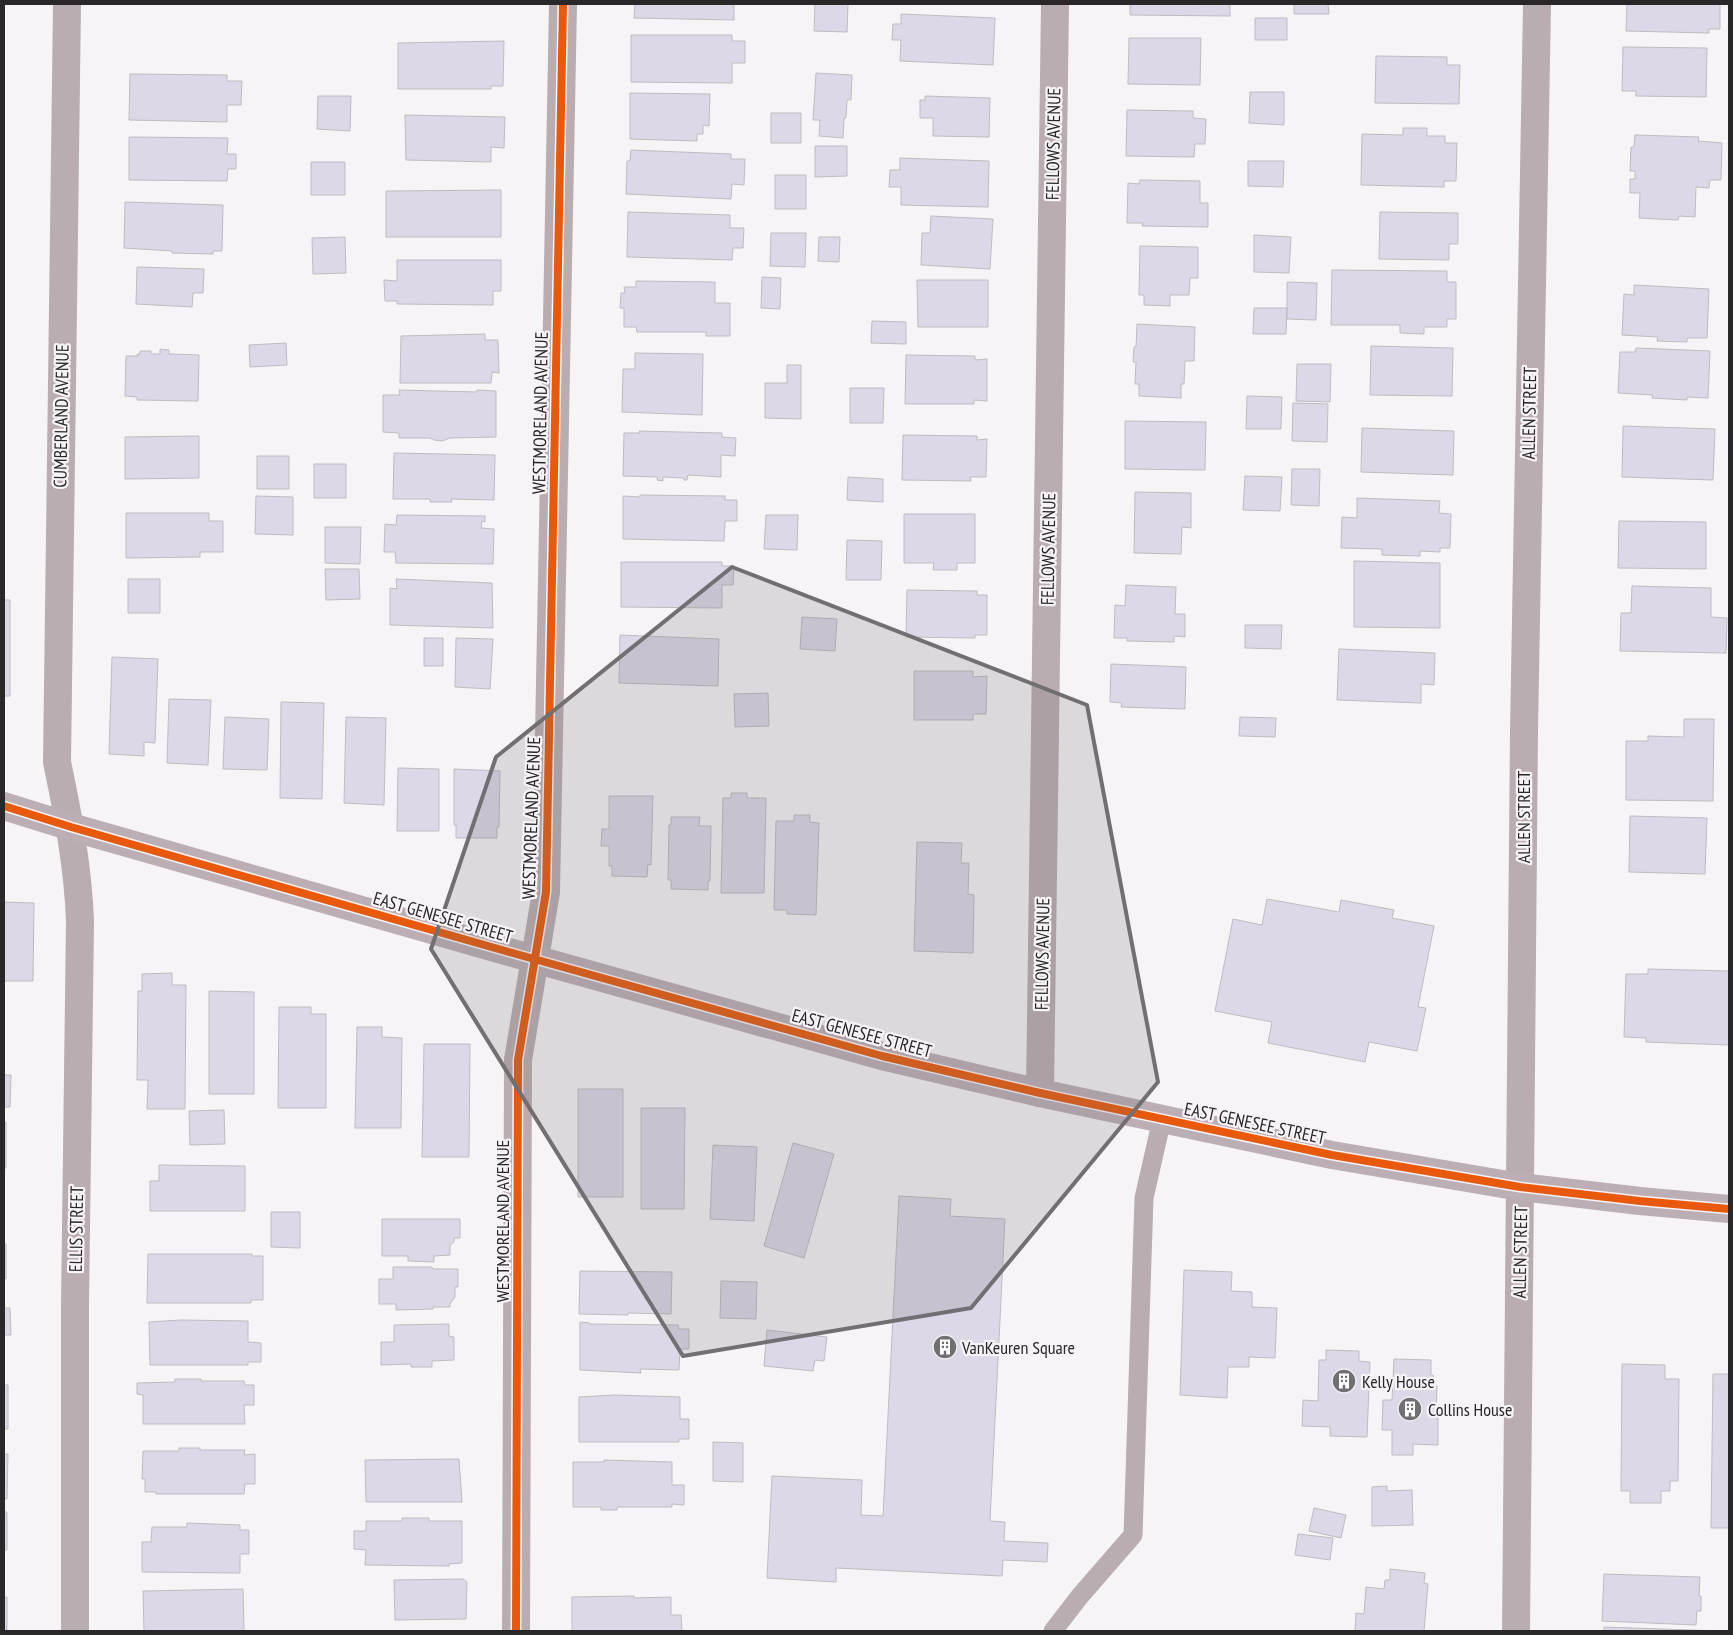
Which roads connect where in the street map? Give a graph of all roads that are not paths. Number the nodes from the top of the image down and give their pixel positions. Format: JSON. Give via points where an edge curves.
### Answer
{"nodes":[{"id":1,"x":67,"y":4,"type":"edge"},
{"id":2,"x":563,"y":4,"type":"edge"},
{"id":3,"x":1055,"y":4,"type":"edge"},
{"id":4,"x":1537,"y":4,"type":"edge"},
{"id":5,"x":4,"y":806,"type":"edge"},
{"id":6,"x":71,"y":827,"type":"junction"},
{"id":7,"x":535,"y":958,"type":"junction"},
{"id":8,"x":1040,"y":1093,"type":"junction"},
{"id":9,"x":1162,"y":1119,"type":"junction"},
{"id":10,"x":1520,"y":1187,"type":"junction"},
{"id":11,"x":1729,"y":1209,"type":"edge"},
{"id":12,"x":75,"y":1631,"type":"edge"},
{"id":13,"x":516,"y":1631,"type":"edge"},
{"id":14,"x":1053,"y":1631,"type":"edge"},
{"id":15,"x":1516,"y":1631,"type":"edge"}],
"edges":[{"from":1,"to":6,"type":"street","name":"CUMBERLAND AVENUE","via":[[56,762]]},
{"from":2,"to":7,"type":"street","name":"WESTMORELAND AVENUE","via":[[546,892]]},
{"from":3,"to":8,"type":"street","name":"FELLOWS AVENUE"},
{"from":4,"to":10,"type":"street","name":"ALLEN STREET","via":[[1524,731]]},
{"from":5,"to":6,"type":"main road","name":"EAST GENESEE STREET"},
{"from":6,"to":7,"type":"main road","name":"EAST GENESEE STREET"},
{"from":6,"to":12,"type":"street","name":"ELLIS STREET","via":[[79,884],[80,921]]},
{"from":7,"to":8,"type":"main road","name":"EAST GENESEE STREET","via":[[882,1056]]},
{"from":7,"to":13,"type":"street","name":"WESTMORELAND AVENUE","via":[[518,1060]]},
{"from":8,"to":9,"type":"main road","name":"EAST GENESEE STREET"},
{"from":9,"to":10,"type":"main road","name":"EAST GENESEE STREET","via":[[1332,1155]]},
{"from":9,"to":14,"type":"lane","via":[[1144,1198],[1133,1535]]},
{"from":10,"to":11,"type":"main road","name":"EAST GENESEE STREET"},
{"from":10,"to":15,"type":"street","name":"ALLEN STREET"}]}
